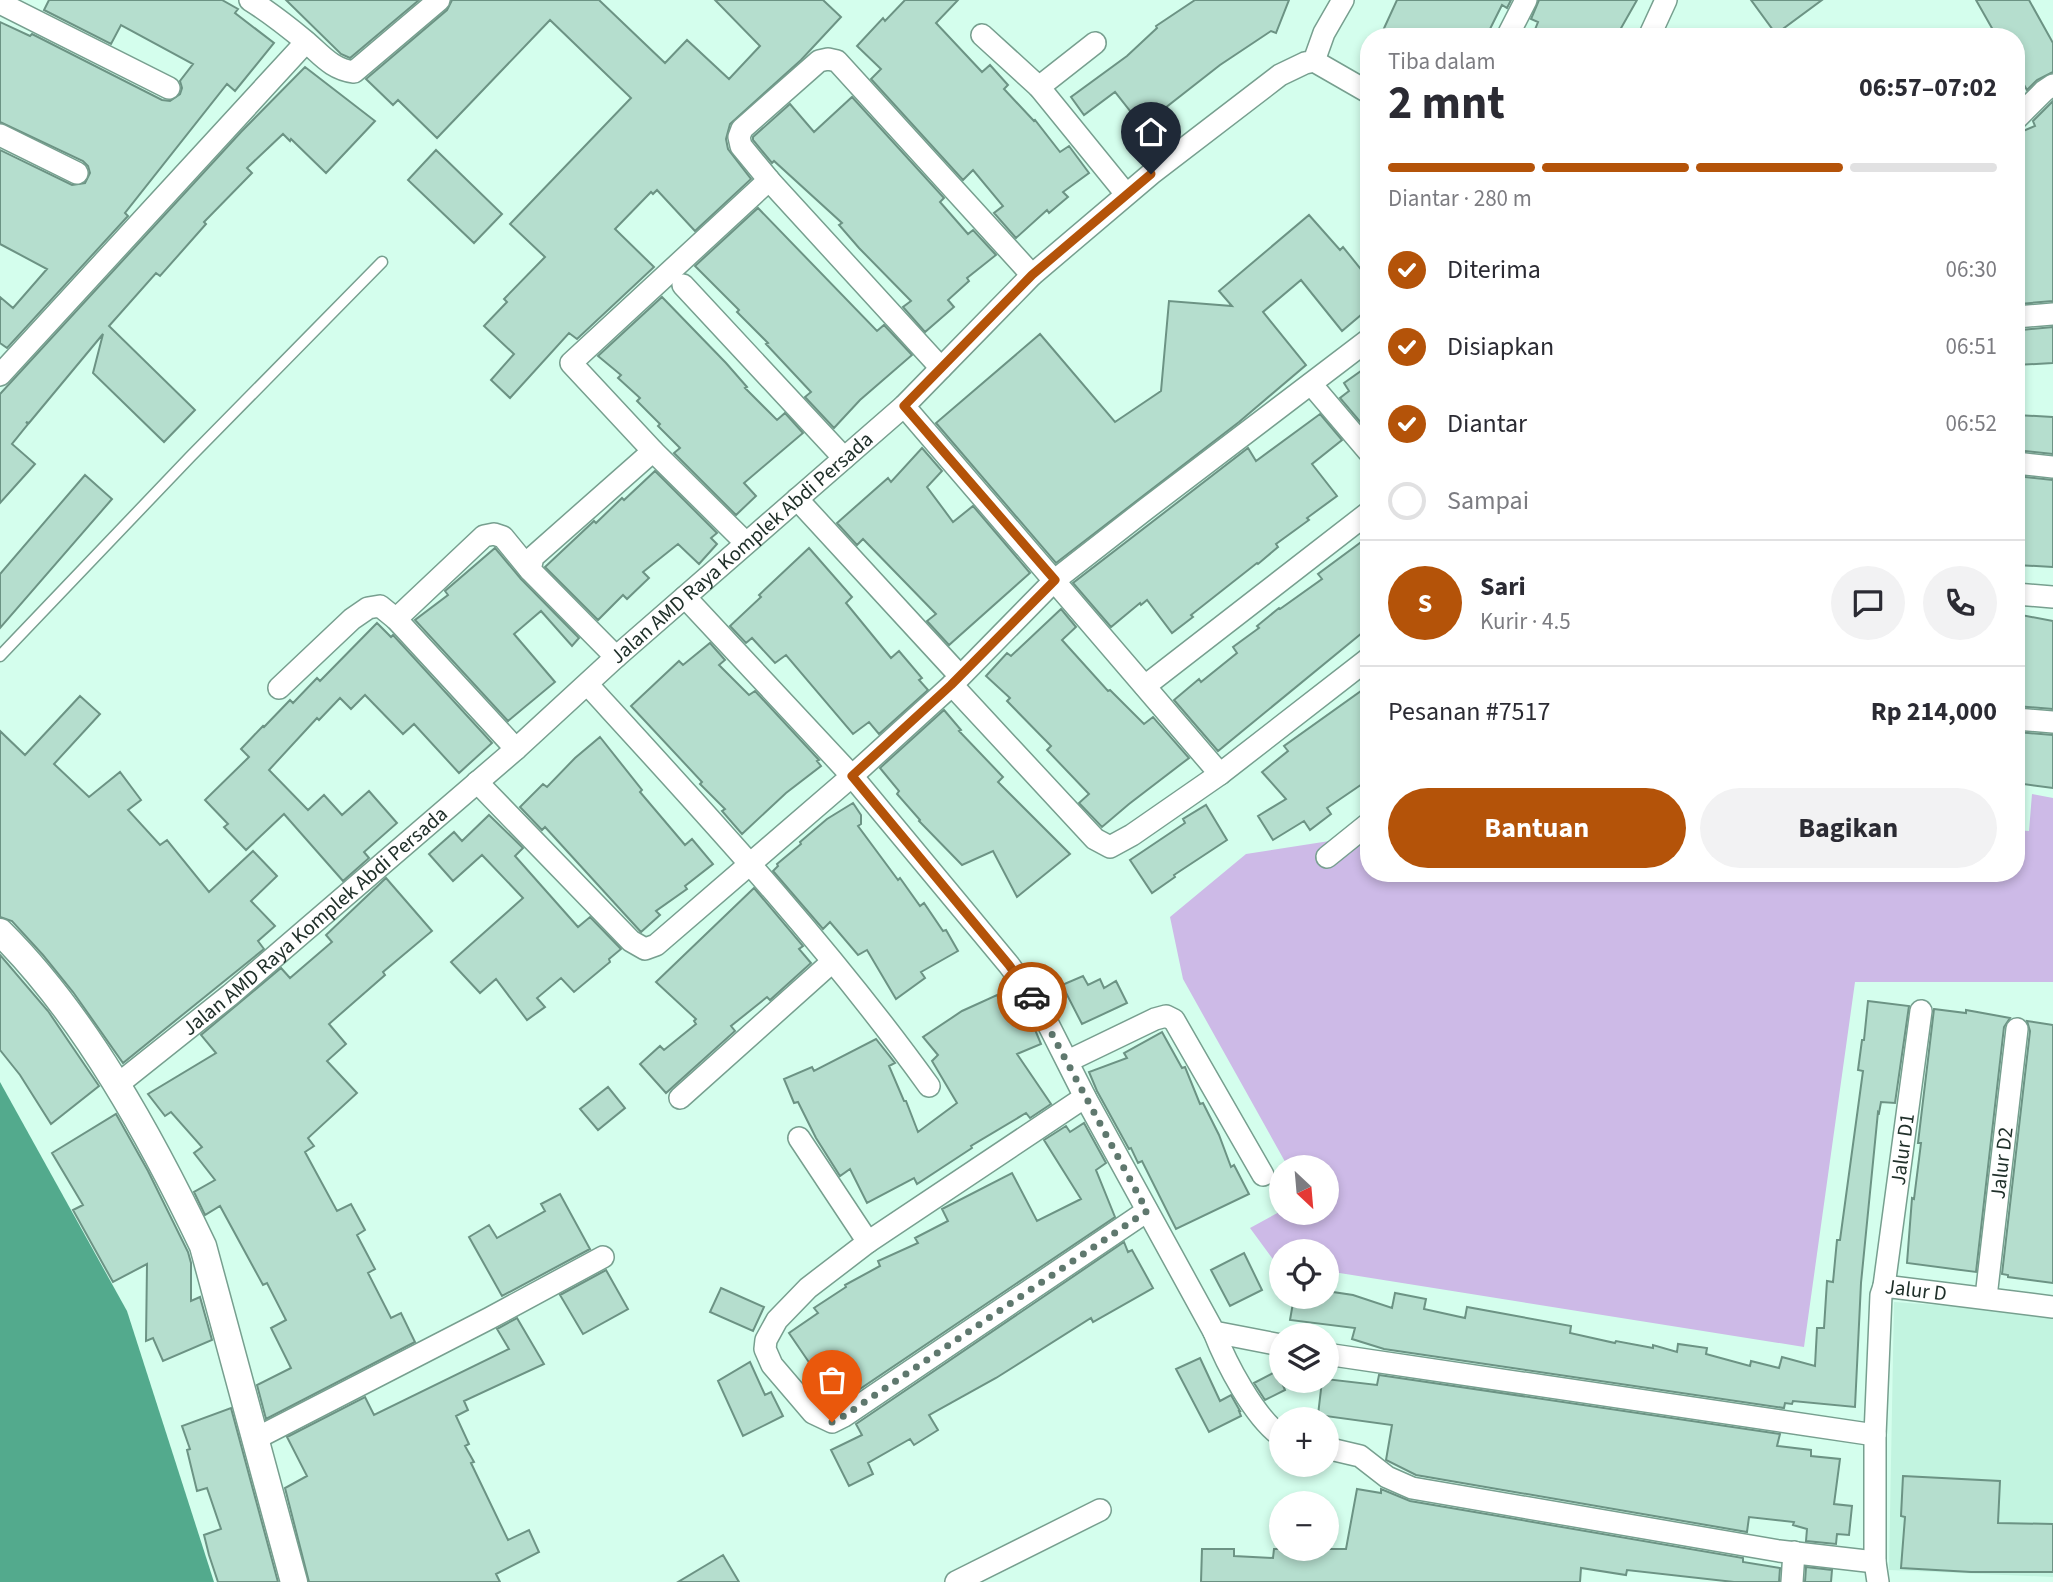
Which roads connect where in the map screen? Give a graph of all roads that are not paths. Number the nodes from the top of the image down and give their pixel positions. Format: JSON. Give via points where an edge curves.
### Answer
{"nodes":[{"id":1,"x":439,"y":0,"type":"edge"},
{"id":2,"x":1343,"y":0,"type":"edge"},
{"id":3,"x":1526,"y":0,"type":"edge"},
{"id":4,"x":1666,"y":0,"type":"edge"},
{"id":5,"x":0,"y":3,"type":"edge"},
{"id":6,"x":266,"y":4,"type":"edge"},
{"id":7,"x":1512,"y":28,"type":"edge"},
{"id":8,"x":1653,"y":28,"type":"edge"},
{"id":9,"x":982,"y":35,"type":"dead end"},
{"id":10,"x":306,"y":42,"type":"junction"},
{"id":11,"x":1095,"y":43,"type":"dead end"},
{"id":12,"x":1314,"y":61,"type":"junction"},
{"id":13,"x":2053,"y":85,"type":"edge"},
{"id":14,"x":1039,"y":87,"type":"junction"},
{"id":15,"x":1360,"y":87,"type":"edge"},
{"id":16,"x":169,"y":88,"type":"dead end"},
{"id":17,"x":2025,"y":110,"type":"edge"},
{"id":18,"x":0,"y":135,"type":"edge"},
{"id":19,"x":77,"y":173,"type":"dead end"},
{"id":20,"x":769,"y":180,"type":"junction"},
{"id":21,"x":1126,"y":194,"type":"junction"},
{"id":22,"x":382,"y":262,"type":"dead end"},
{"id":23,"x":1032,"y":275,"type":"junction"},
{"id":24,"x":683,"y":285,"type":"dead end"},
{"id":25,"x":2053,"y":314,"type":"edge"},
{"id":26,"x":2025,"y":316,"type":"edge"},
{"id":27,"x":1360,"y":346,"type":"edge"},
{"id":28,"x":941,"y":368,"type":"junction"},
{"id":29,"x":0,"y":375,"type":"edge"},
{"id":30,"x":1311,"y":384,"type":"junction"},
{"id":31,"x":904,"y":406,"type":"junction"},
{"id":32,"x":1360,"y":442,"type":"edge"},
{"id":33,"x":653,"y":451,"type":"junction"},
{"id":34,"x":844,"y":458,"type":"junction"},
{"id":35,"x":2025,"y":464,"type":"edge"},
{"id":36,"x":2053,"y":467,"type":"edge"},
{"id":37,"x":797,"y":499,"type":"junction"},
{"id":38,"x":1360,"y":519,"type":"edge"},
{"id":39,"x":746,"y":543,"type":"junction"},
{"id":40,"x":530,"y":570,"type":"junction"},
{"id":41,"x":1055,"y":580,"type":"junction"},
{"id":42,"x":2025,"y":595,"type":"edge"},
{"id":43,"x":685,"y":597,"type":"junction"},
{"id":44,"x":2053,"y":597,"type":"edge"},
{"id":45,"x":396,"y":619,"type":"junction"},
{"id":46,"x":0,"y":656,"type":"edge"},
{"id":47,"x":616,"y":657,"type":"junction"},
{"id":48,"x":1360,"y":665,"type":"edge"},
{"id":49,"x":956,"y":680,"type":"junction"},
{"id":50,"x":588,"y":685,"type":"junction"},
{"id":51,"x":1145,"y":686,"type":"junction"},
{"id":52,"x":279,"y":688,"type":"dead end"},
{"id":53,"x":2025,"y":720,"type":"edge"},
{"id":54,"x":2053,"y":722,"type":"edge"},
{"id":55,"x":516,"y":749,"type":"junction"},
{"id":56,"x":1220,"y":774,"type":"junction"},
{"id":57,"x":852,"y":776,"type":"junction"},
{"id":58,"x":477,"y":782,"type":"junction"},
{"id":59,"x":1360,"y":830,"type":"edge"},
{"id":60,"x":1327,"y":857,"type":"dead end"},
{"id":61,"x":751,"y":864,"type":"junction"},
{"id":62,"x":0,"y":932,"type":"edge"},
{"id":63,"x":832,"y":962,"type":"junction"},
{"id":64,"x":1921,"y":1011,"type":"dead end"},
{"id":65,"x":2017,"y":1029,"type":"dead end"},
{"id":66,"x":1069,"y":1061,"type":"junction"},
{"id":67,"x":117,"y":1084,"type":"junction"},
{"id":68,"x":929,"y":1086,"type":"dead end"},
{"id":69,"x":1085,"y":1097,"type":"junction"},
{"id":70,"x":680,"y":1098,"type":"dead end"},
{"id":71,"x":799,"y":1138,"type":"dead end"},
{"id":72,"x":1263,"y":1175,"type":"dead end"},
{"id":73,"x":1147,"y":1211,"type":"junction"},
{"id":74,"x":868,"y":1242,"type":"junction"},
{"id":75,"x":603,"y":1256,"type":"dead end"},
{"id":76,"x":1884,"y":1286,"type":"junction"},
{"id":77,"x":1986,"y":1297,"type":"junction"},
{"id":78,"x":2053,"y":1307,"type":"edge"},
{"id":79,"x":1214,"y":1332,"type":"junction"},
{"id":80,"x":1269,"y":1343,"type":"edge"},
{"id":81,"x":1339,"y":1356,"type":"edge"},
{"id":82,"x":1269,"y":1428,"type":"edge"},
{"id":83,"x":1875,"y":1435,"type":"junction"},
{"id":84,"x":255,"y":1439,"type":"junction"},
{"id":85,"x":1339,"y":1451,"type":"edge"},
{"id":86,"x":1100,"y":1510,"type":"dead end"},
{"id":87,"x":1794,"y":1552,"type":"junction"},
{"id":88,"x":1877,"y":1572,"type":"edge"},
{"id":89,"x":295,"y":1582,"type":"edge"},
{"id":90,"x":956,"y":1582,"type":"edge"},
{"id":91,"x":1792,"y":1582,"type":"edge"}],
"edges":[{"from":1,"to":10,"type":"street","via":[[354,72],[323,60]]},
{"from":2,"to":12,"type":"street"},
{"from":3,"to":7,"type":"street"},
{"from":4,"to":8,"type":"street"},
{"from":5,"to":16,"type":"street"},
{"from":6,"to":10,"type":"street"},
{"from":9,"to":14,"type":"street"},
{"from":10,"to":29,"type":"street"},
{"from":11,"to":14,"type":"street"},
{"from":12,"to":15,"type":"street"},
{"from":12,"to":21,"type":"street","name":"Jalan AMD Raya Komplek Abdi Persada","via":[[1280,75]]},
{"from":13,"to":17,"type":"street"},
{"from":14,"to":21,"type":"street"},
{"from":18,"to":19,"type":"street"},
{"from":20,"to":23,"type":"street","via":[[741,146],[741,130],[819,61],[837,61]]},
{"from":20,"to":28,"type":"street"},
{"from":20,"to":33,"type":"street","via":[[571,363]]},
{"from":21,"to":23,"type":"street","name":"Jalan AMD Raya Komplek Abdi Persada"},
{"from":22,"to":46,"type":"lane"},
{"from":23,"to":28,"type":"street","name":"Jalan AMD Raya Komplek Abdi Persada"},
{"from":24,"to":34,"type":"street"},
{"from":25,"to":26,"type":"street"},
{"from":27,"to":30,"type":"street"},
{"from":28,"to":31,"type":"street","name":"Jalan AMD Raya Komplek Abdi Persada"},
{"from":30,"to":32,"type":"street"},
{"from":30,"to":41,"type":"street"},
{"from":31,"to":34,"type":"street","name":"Jalan AMD Raya Komplek Abdi Persada"},
{"from":31,"to":41,"type":"street"},
{"from":33,"to":39,"type":"street"},
{"from":33,"to":40,"type":"street","via":[[533,557]]},
{"from":34,"to":37,"type":"street","name":"Jalan AMD Raya Komplek Abdi Persada"},
{"from":35,"to":36,"type":"street"},
{"from":37,"to":39,"type":"street","name":"Jalan AMD Raya Komplek Abdi Persada"},
{"from":37,"to":49,"type":"street"},
{"from":38,"to":51,"type":"street"},
{"from":39,"to":43,"type":"street","name":"Jalan AMD Raya Komplek Abdi Persada"},
{"from":40,"to":45,"type":"street","via":[[503,537],[484,536]]},
{"from":40,"to":47,"type":"street"},
{"from":41,"to":49,"type":"street"},
{"from":41,"to":51,"type":"street"},
{"from":42,"to":44,"type":"street"},
{"from":43,"to":47,"type":"street","name":"Jalan AMD Raya Komplek Abdi Persada"},
{"from":43,"to":57,"type":"street"},
{"from":45,"to":52,"type":"street","via":[[380,606],[368,608]]},
{"from":45,"to":55,"type":"street"},
{"from":47,"to":50,"type":"street","name":"Jalan AMD Raya Komplek Abdi Persada"},
{"from":48,"to":56,"type":"street"},
{"from":49,"to":56,"type":"street","via":[[1095,839],[1110,847]]},
{"from":49,"to":57,"type":"street"},
{"from":50,"to":55,"type":"street","name":"Jalan AMD Raya Komplek Abdi Persada"},
{"from":50,"to":61,"type":"street"},
{"from":51,"to":56,"type":"street"},
{"from":53,"to":54,"type":"street"},
{"from":55,"to":58,"type":"street","name":"Jalan AMD Raya Komplek Abdi Persada"},
{"from":57,"to":61,"type":"street"},
{"from":57,"to":66,"type":"street","via":[[1009,965],[1039,1006]]},
{"from":58,"to":61,"type":"street","via":[[631,941],[645,949]]},
{"from":58,"to":67,"type":"street","name":"Jalan AMD Raya Komplek Abdi Persada","via":[[230,995]]},
{"from":59,"to":60,"type":"street"},
{"from":61,"to":63,"type":"street"},
{"from":62,"to":67,"type":"street","via":[[35,969]]},
{"from":63,"to":68,"type":"street"},
{"from":63,"to":70,"type":"street"},
{"from":64,"to":76,"type":"street","name":"Jalur D1"},
{"from":65,"to":77,"type":"street","name":"Jalur D2"},
{"from":66,"to":69,"type":"street"},
{"from":66,"to":72,"type":"street","via":[[1155,1020],[1166,1016],[1174,1020]]},
{"from":67,"to":84,"type":"street","via":[[203,1246]]},
{"from":69,"to":73,"type":"street"},
{"from":69,"to":74,"type":"street"},
{"from":71,"to":74,"type":"street"},
{"from":73,"to":74,"type":"street","via":[[832,1422],[813,1413],[772,1365],[766,1340],[777,1320],[808,1288]]},
{"from":73,"to":79,"type":"street"},
{"from":75,"to":84,"type":"street"},
{"from":76,"to":77,"type":"street","name":"Jalur D"},
{"from":76,"to":83,"type":"street","name":"Jalur D"},
{"from":77,"to":78,"type":"street","name":"Jalur D"},
{"from":79,"to":80,"type":"street"},
{"from":79,"to":82,"type":"street"},
{"from":81,"to":83,"type":"street"},
{"from":83,"to":88,"type":"street","name":"Jalur D"},
{"from":84,"to":89,"type":"street"},
{"from":85,"to":87,"type":"street","via":[[1360,1456],[1387,1477],[1412,1488]]},
{"from":86,"to":90,"type":"street"},
{"from":87,"to":88,"type":"street"},
{"from":87,"to":91,"type":"street"}]}
